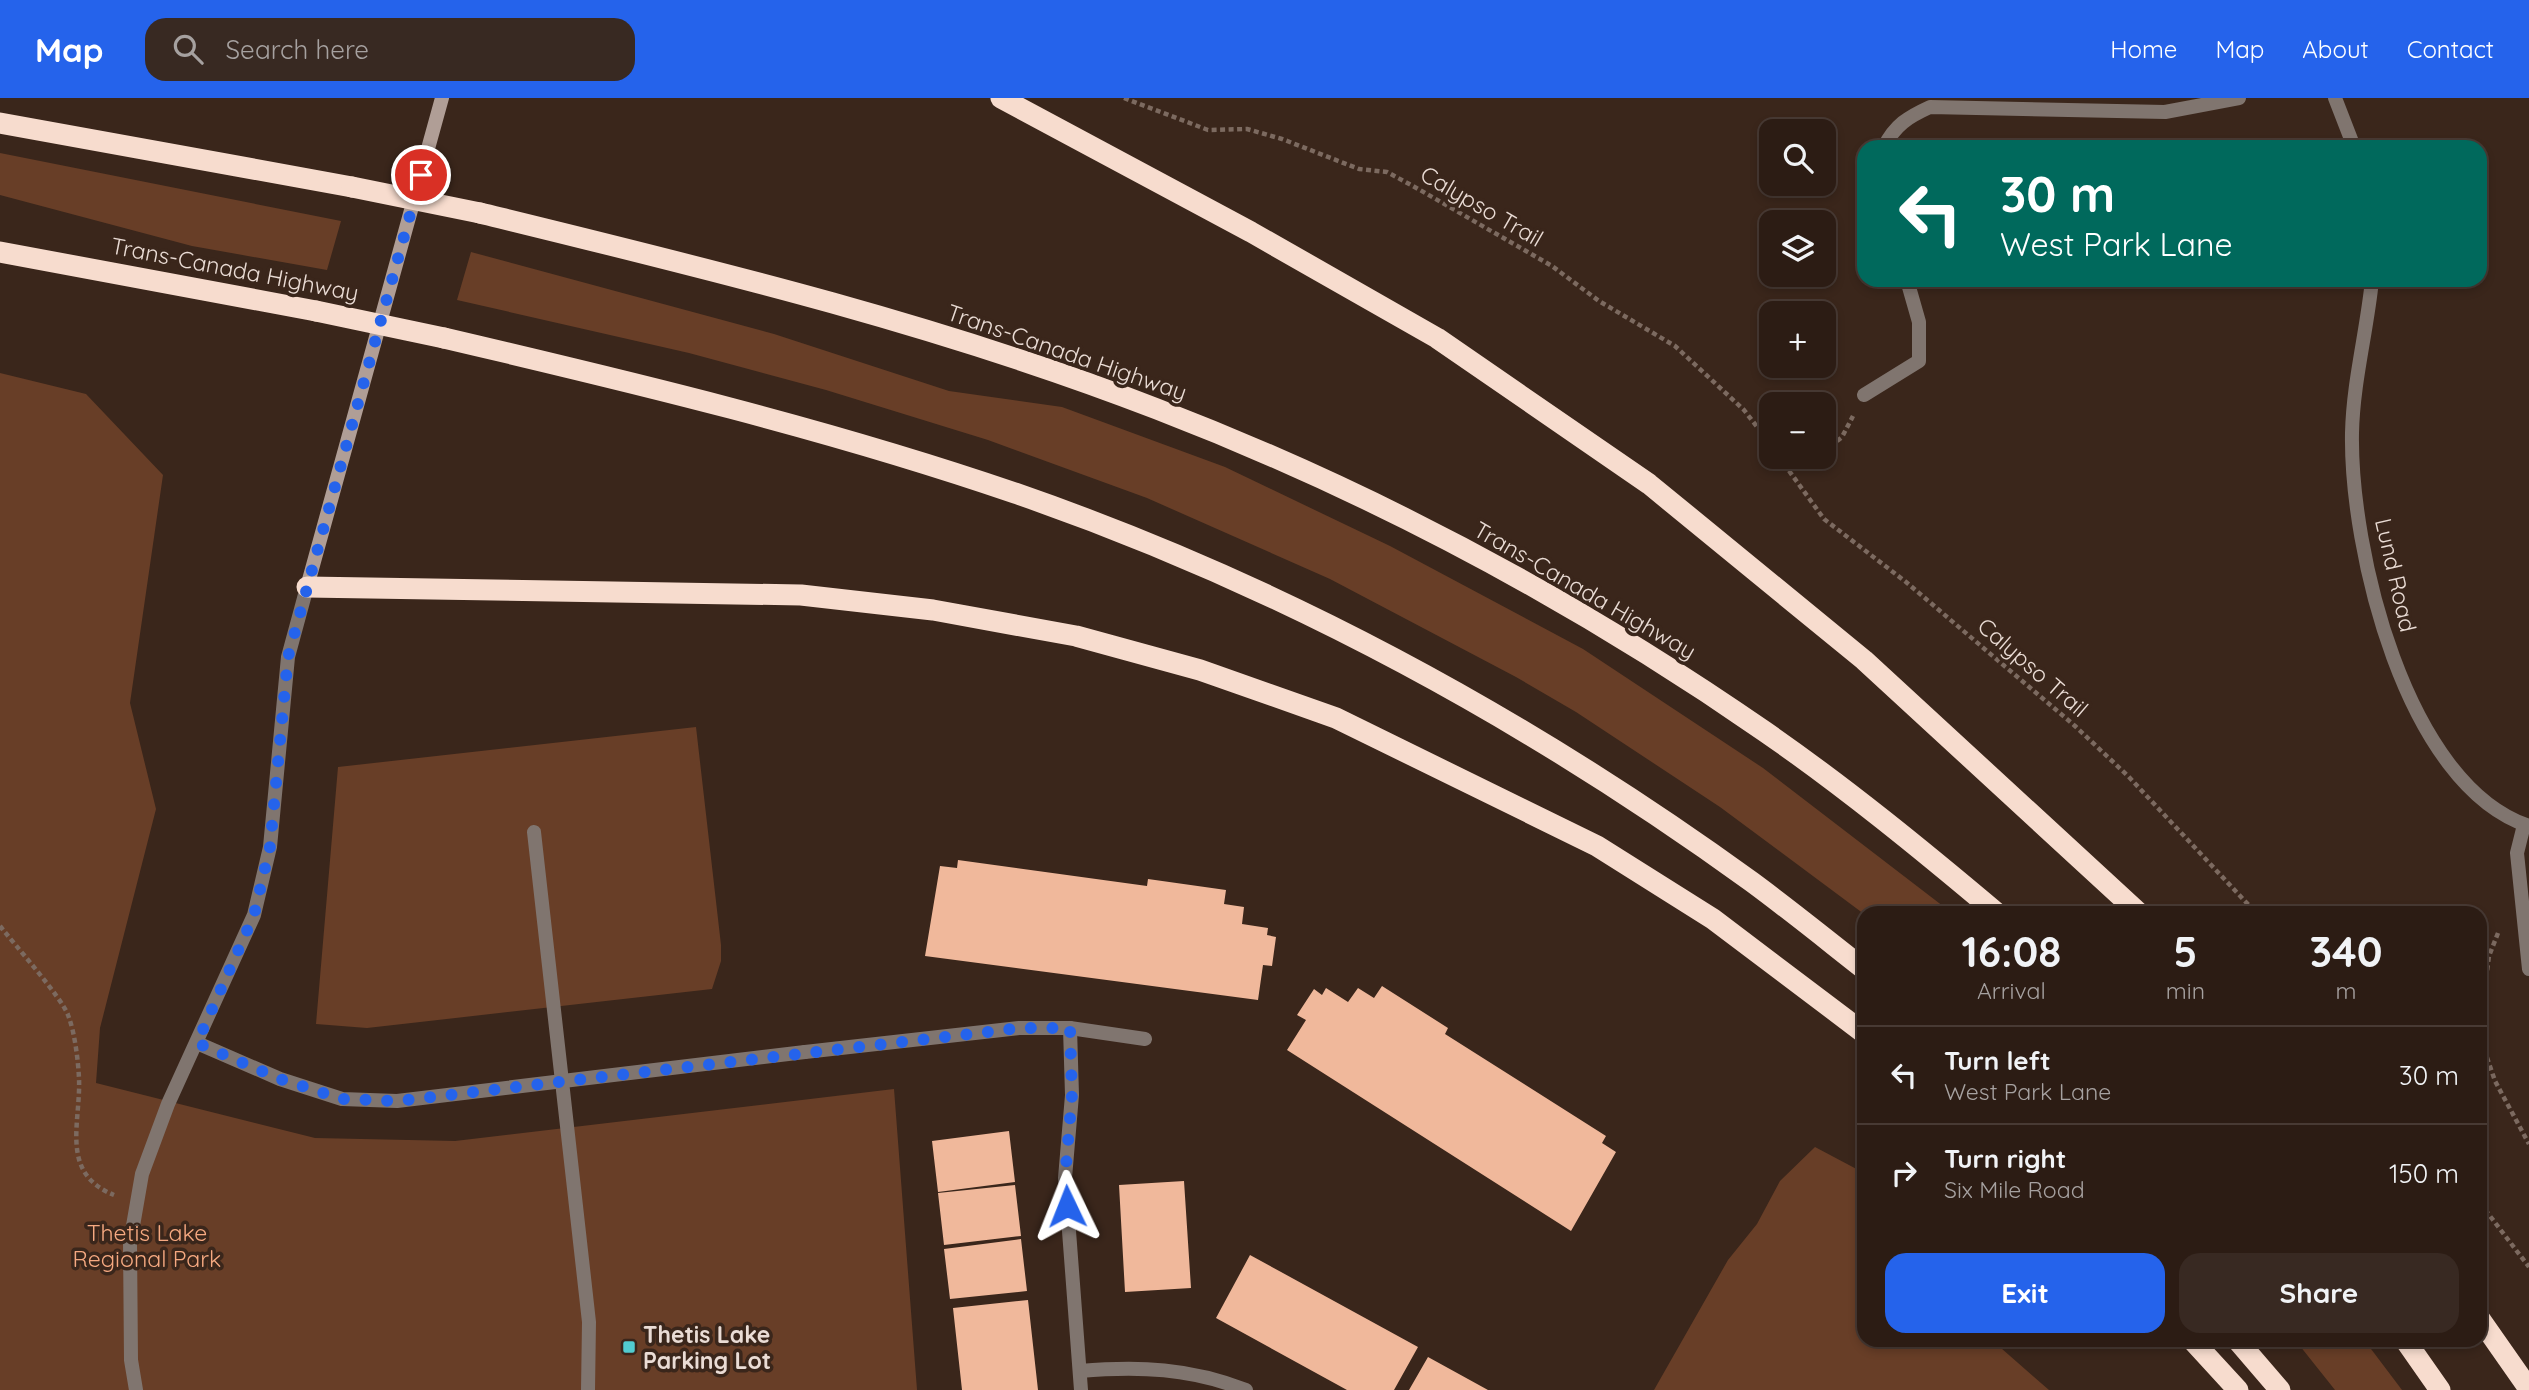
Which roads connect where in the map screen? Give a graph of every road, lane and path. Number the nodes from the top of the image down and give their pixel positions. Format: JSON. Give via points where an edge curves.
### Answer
{"nodes":[{"id":1,"x":442,"y":98,"type":"edge"},
{"id":2,"x":1001,"y":98,"type":"edge"},
{"id":3,"x":1124,"y":98,"type":"edge"},
{"id":4,"x":2239,"y":98,"type":"edge"},
{"id":5,"x":2335,"y":98,"type":"edge"},
{"id":6,"x":0,"y":123,"type":"edge"},
{"id":7,"x":1888,"y":140,"type":"edge"},
{"id":8,"x":2351,"y":140,"type":"edge"},
{"id":9,"x":0,"y":252,"type":"edge"},
{"id":10,"x":1909,"y":287,"type":"edge"},
{"id":11,"x":2371,"y":287,"type":"edge"},
{"id":12,"x":1864,"y":395,"type":"joint"},
{"id":13,"x":1759,"y":429,"type":"edge"},
{"id":14,"x":1836,"y":442,"type":"edge"},
{"id":15,"x":1787,"y":469,"type":"edge"},
{"id":16,"x":307,"y":587,"type":"junction"},
{"id":17,"x":2527,"y":825,"type":"edge"},
{"id":18,"x":534,"y":832,"type":"dead end"},
{"id":19,"x":1989,"y":906,"type":"edge"},
{"id":20,"x":2131,"y":906,"type":"edge"},
{"id":21,"x":2250,"y":906,"type":"edge"},
{"id":22,"x":2522,"y":918,"type":"junction"},
{"id":23,"x":0,"y":926,"type":"edge"},
{"id":24,"x":1857,"y":964,"type":"edge"},
{"id":25,"x":2529,"y":969,"type":"edge"},
{"id":26,"x":2487,"y":980,"type":"edge"},
{"id":27,"x":1070,"y":1028,"type":"junction"},
{"id":28,"x":1857,"y":1028,"type":"edge"},
{"id":29,"x":1144,"y":1039,"type":"dead end"},
{"id":30,"x":197,"y":1043,"type":"junction"},
{"id":31,"x":2487,"y":1058,"type":"edge"},
{"id":32,"x":559,"y":1081,"type":"junction"},
{"id":33,"x":2529,"y":1144,"type":"edge"},
{"id":34,"x":137,"y":1204,"type":"junction"},
{"id":35,"x":2487,"y":1212,"type":"edge"},
{"id":36,"x":2529,"y":1267,"type":"edge"},
{"id":37,"x":2487,"y":1329,"type":"edge"},
{"id":38,"x":2198,"y":1347,"type":"edge"},
{"id":39,"x":2243,"y":1347,"type":"edge"},
{"id":40,"x":2409,"y":1347,"type":"edge"},
{"id":41,"x":1080,"y":1371,"type":"junction"},
{"id":42,"x":2529,"y":1389,"type":"edge"},
{"id":43,"x":136,"y":1390,"type":"edge"},
{"id":44,"x":588,"y":1390,"type":"edge"},
{"id":45,"x":1082,"y":1390,"type":"edge"},
{"id":46,"x":1246,"y":1390,"type":"edge"},
{"id":47,"x":2238,"y":1390,"type":"edge"},
{"id":48,"x":2280,"y":1390,"type":"edge"},
{"id":49,"x":2440,"y":1390,"type":"edge"}],
"edges":[{"from":1,"to":16,"type":"main road"},
{"from":2,"to":20,"type":"highway","via":[[1437,338],[1649,484],[1864,660]]},
{"from":3,"to":13,"type":"path","name":"Calypso Trail","via":[[1208,130],[1247,128],[1359,169],[1387,172],[1552,266],[1675,346]]},
{"from":4,"to":7,"type":"street","via":[[2152,113],[1930,107],[1903,120]]},
{"from":5,"to":8,"type":"street"},
{"from":6,"to":19,"type":"highway","name":"Trans-Canada Highway","bridge":true,"via":[[481,213],[825,300],[995,352],[1157,409],[1308,472],[1459,547],[1626,640],[1775,739],[1900,831]]},
{"from":9,"to":24,"type":"highway","name":"Trans-Canada Highway","bridge":true,"via":[[316,311],[612,378],[854,442],[1016,494],[1157,548],[1285,603],[1413,667],[1608,783],[1753,883]]},
{"from":10,"to":12,"type":"street","via":[[1919,322],[1919,361]]},
{"from":11,"to":17,"type":"street","name":"Lund Road","via":[[2352,432],[2360,531],[2375,600],[2397,668],[2425,730],[2460,780],[2492,806]]},
{"from":12,"to":14,"type":"path"},
{"from":15,"to":21,"type":"path","name":"Calypso Trail","via":[[1824,519],[1906,582],[2075,726]]},
{"from":16,"to":28,"type":"highway","via":[[801,595],[933,610],[1063,634],[1200,670],[1336,718],[1597,846],[1713,919]]},
{"from":16,"to":30,"type":"street","via":[[288,657],[265,870],[254,915]]},
{"from":17,"to":22,"type":"street","via":[[2516,853]]},
{"from":18,"to":32,"type":"street"},
{"from":22,"to":25,"type":"street"},
{"from":22,"to":26,"type":"path","via":[[2494,937]]},
{"from":23,"to":34,"type":"path","via":[[68,1014],[79,1079],[75,1146],[79,1161],[96,1188]]},
{"from":27,"to":29,"type":"street"},
{"from":27,"to":32,"type":"street","via":[[1019,1028]]},
{"from":27,"to":41,"type":"street","via":[[1072,1095],[1065,1178]]},
{"from":30,"to":32,"type":"street","via":[[280,1079],[342,1099],[397,1101]]},
{"from":30,"to":34,"type":"street","via":[[146,1163]]},
{"from":31,"to":33,"type":"path"},
{"from":32,"to":44,"type":"street","via":[[589,1322]]},
{"from":34,"to":43,"type":"street","via":[[130,1243],[131,1360]]},
{"from":35,"to":36,"type":"path"},
{"from":37,"to":42,"type":"highway"},
{"from":38,"to":47,"type":"highway"},
{"from":39,"to":48,"type":"highway"},
{"from":40,"to":49,"type":"highway"},
{"from":41,"to":45,"type":"street"},
{"from":41,"to":46,"type":"street","via":[[1154,1367],[1187,1371]]}]}
